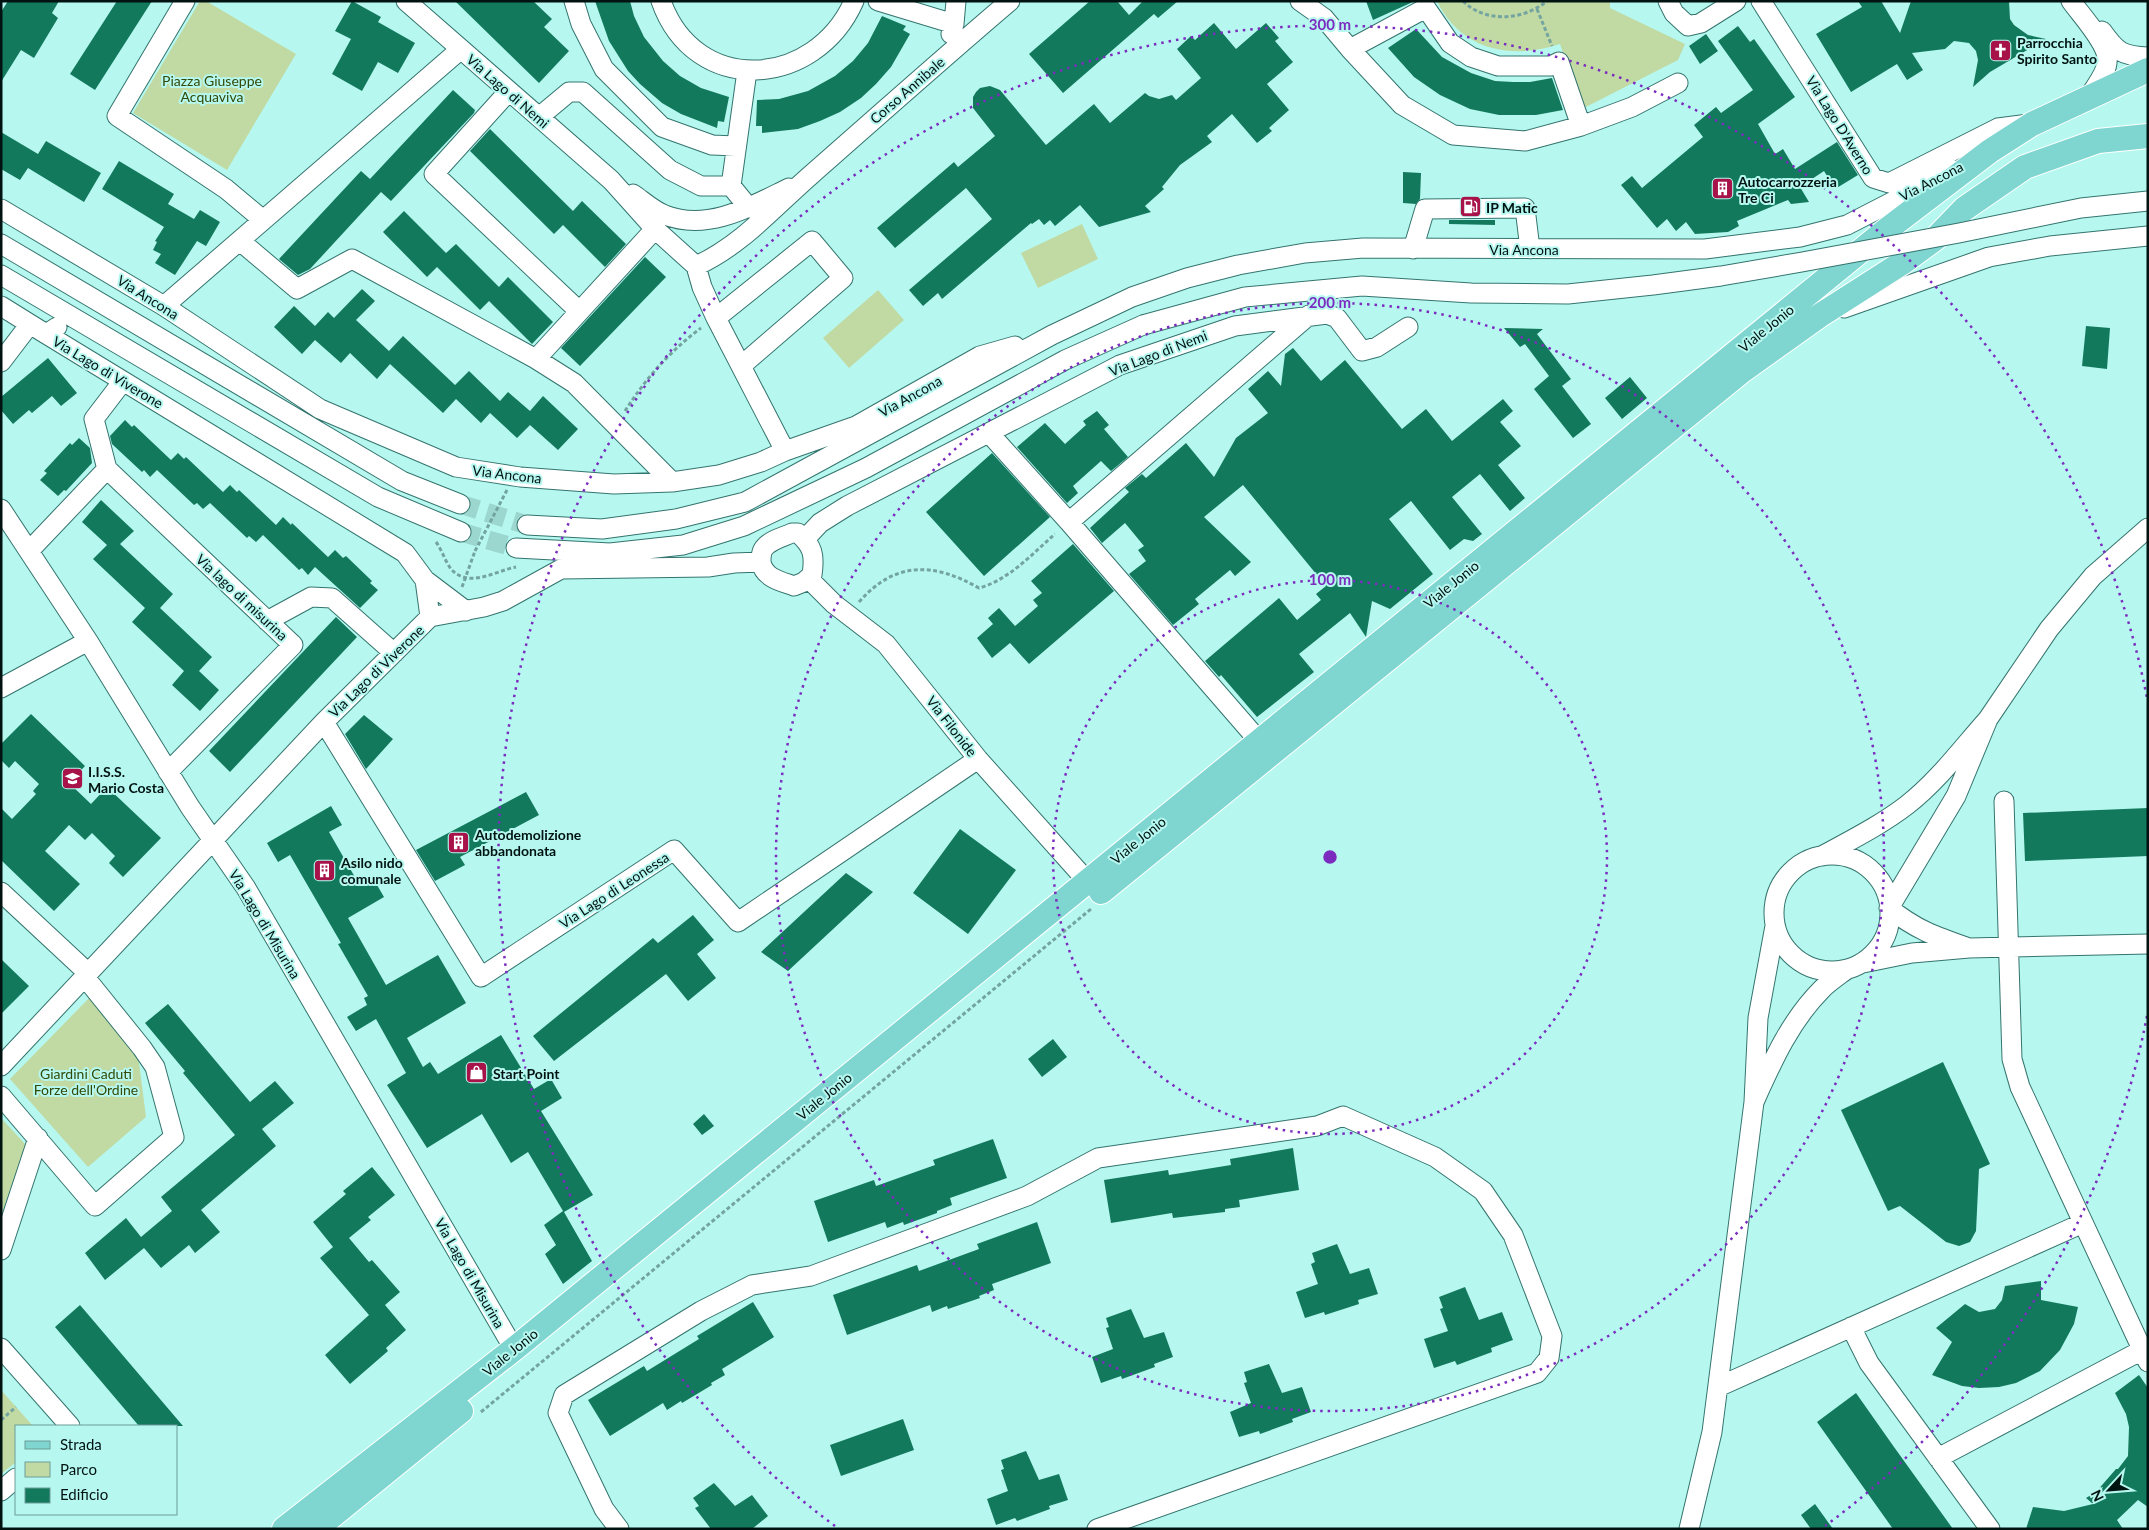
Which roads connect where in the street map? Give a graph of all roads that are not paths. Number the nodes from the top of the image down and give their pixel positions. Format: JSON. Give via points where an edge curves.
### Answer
{"nodes":[{"id":1,"x":185,"y":1,"type":"edge"},
{"id":2,"x":406,"y":1,"type":"edge"},
{"id":3,"x":574,"y":1,"type":"edge"},
{"id":4,"x":661,"y":1,"type":"edge"},
{"id":5,"x":854,"y":1,"type":"edge"},
{"id":6,"x":878,"y":1,"type":"edge"},
{"id":7,"x":956,"y":1,"type":"edge"},
{"id":8,"x":1010,"y":1,"type":"edge"},
{"id":9,"x":1300,"y":1,"type":"edge"},
{"id":10,"x":1668,"y":1,"type":"edge"},
{"id":11,"x":1736,"y":1,"type":"edge"},
{"id":12,"x":1761,"y":1,"type":"edge"},
{"id":13,"x":2072,"y":1,"type":"edge"},
{"id":14,"x":2084,"y":1,"type":"edge"},
{"id":15,"x":1419,"y":7,"type":"edge"},
{"id":16,"x":932,"y":9,"type":"edge"},
{"id":17,"x":1324,"y":9,"type":"edge"},
{"id":18,"x":954,"y":24,"type":"junction"},
{"id":19,"x":1350,"y":49,"type":"junction"},
{"id":20,"x":461,"y":50,"type":"junction"},
{"id":21,"x":2148,"y":57,"type":"edge"},
{"id":22,"x":943,"y":58,"type":"junction"},
{"id":23,"x":2148,"y":70,"type":"edge"},
{"id":24,"x":747,"y":71,"type":"junction"},
{"id":25,"x":1678,"y":83,"type":"dead end"},
{"id":26,"x":509,"y":91,"type":"junction"},
{"id":27,"x":2089,"y":97,"type":"junction"},
{"id":28,"x":539,"y":118,"type":"junction"},
{"id":29,"x":2032,"y":124,"type":"junction"},
{"id":30,"x":1581,"y":126,"type":"junction"},
{"id":31,"x":2148,"y":136,"type":"edge"},
{"id":32,"x":736,"y":146,"type":"junction"},
{"id":33,"x":1990,"y":151,"type":"junction"},
{"id":34,"x":611,"y":180,"type":"junction"},
{"id":35,"x":804,"y":180,"type":"junction"},
{"id":36,"x":731,"y":186,"type":"junction"},
{"id":37,"x":2148,"y":201,"type":"edge"},
{"id":38,"x":749,"y":208,"type":"junction"},
{"id":39,"x":1,"y":209,"type":"edge"},
{"id":40,"x":263,"y":220,"type":"junction"},
{"id":41,"x":655,"y":229,"type":"junction"},
{"id":42,"x":2148,"y":236,"type":"edge"},
{"id":43,"x":240,"y":241,"type":"junction"},
{"id":44,"x":1,"y":244,"type":"edge"},
{"id":45,"x":1413,"y":248,"type":"junction"},
{"id":46,"x":1530,"y":249,"type":"junction"},
{"id":47,"x":96,"y":266,"type":"junction"},
{"id":48,"x":696,"y":266,"type":"junction"},
{"id":49,"x":1,"y":275,"type":"edge"},
{"id":50,"x":82,"y":292,"type":"junction"},
{"id":51,"x":1,"y":306,"type":"edge"},
{"id":52,"x":164,"y":306,"type":"junction"},
{"id":53,"x":579,"y":311,"type":"junction"},
{"id":54,"x":1309,"y":315,"type":"junction"},
{"id":55,"x":1819,"y":316,"type":"junction"},
{"id":56,"x":71,"y":317,"type":"junction"},
{"id":57,"x":716,"y":318,"type":"junction"},
{"id":58,"x":30,"y":324,"type":"junction"},
{"id":59,"x":1408,"y":327,"type":"dead end"},
{"id":60,"x":46,"y":334,"type":"junction"},
{"id":61,"x":1052,"y":335,"type":"junction"},
{"id":62,"x":536,"y":359,"type":"junction"},
{"id":63,"x":1,"y":362,"type":"edge"},
{"id":64,"x":741,"y":366,"type":"junction"},
{"id":65,"x":123,"y":381,"type":"junction"},
{"id":66,"x":989,"y":433,"type":"junction"},
{"id":67,"x":785,"y":450,"type":"junction"},
{"id":68,"x":866,"y":468,"type":"junction"},
{"id":69,"x":106,"y":470,"type":"junction"},
{"id":70,"x":672,"y":482,"type":"junction"},
{"id":71,"x":460,"y":504,"type":"tunnel mouth"},
{"id":72,"x":847,"y":506,"type":"junction"},
{"id":73,"x":1,"y":509,"type":"edge"},
{"id":74,"x":1069,"y":522,"type":"junction"},
{"id":75,"x":527,"y":525,"type":"tunnel mouth"},
{"id":76,"x":2148,"y":528,"type":"edge"},
{"id":77,"x":461,"y":532,"type":"tunnel mouth"},
{"id":78,"x":805,"y":539,"type":"junction"},
{"id":79,"x":516,"y":548,"type":"tunnel mouth"},
{"id":80,"x":29,"y":551,"type":"junction"},
{"id":81,"x":762,"y":562,"type":"junction"},
{"id":82,"x":809,"y":578,"type":"junction"},
{"id":83,"x":425,"y":580,"type":"junction"},
{"id":84,"x":466,"y":611,"type":"junction"},
{"id":85,"x":430,"y":617,"type":"junction"},
{"id":86,"x":267,"y":621,"type":"junction"},
{"id":87,"x":88,"y":641,"type":"junction"},
{"id":88,"x":394,"y":653,"type":"junction"},
{"id":89,"x":1,"y":688,"type":"edge"},
{"id":90,"x":1988,"y":719,"type":"junction"},
{"id":91,"x":324,"y":722,"type":"junction"},
{"id":92,"x":1259,"y":741,"type":"junction"},
{"id":93,"x":978,"y":759,"type":"junction"},
{"id":94,"x":168,"y":772,"type":"junction"},
{"id":95,"x":2004,"y":801,"type":"dead end"},
{"id":96,"x":212,"y":841,"type":"junction"},
{"id":97,"x":1822,"y":856,"type":"junction"},
{"id":98,"x":1087,"y":881,"type":"junction"},
{"id":99,"x":1,"y":892,"type":"edge"},
{"id":100,"x":1889,"y":908,"type":"junction"},
{"id":101,"x":1775,"y":926,"type":"junction"},
{"id":102,"x":2148,"y":944,"type":"edge"},
{"id":103,"x":2009,"y":947,"type":"junction"},
{"id":104,"x":1969,"y":948,"type":"junction"},
{"id":105,"x":1855,"y":966,"type":"junction"},
{"id":106,"x":86,"y":974,"type":"junction"},
{"id":107,"x":1,"y":1066,"type":"edge"},
{"id":108,"x":1,"y":1096,"type":"edge"},
{"id":109,"x":1754,"y":1102,"type":"junction"},
{"id":110,"x":38,"y":1138,"type":"junction"},
{"id":111,"x":2083,"y":1223,"type":"junction"},
{"id":112,"x":1,"y":1250,"type":"edge"},
{"id":113,"x":1851,"y":1327,"type":"junction"},
{"id":114,"x":1,"y":1348,"type":"edge"},
{"id":115,"x":514,"y":1349,"type":"junction"},
{"id":116,"x":2146,"y":1353,"type":"edge"},
{"id":117,"x":1718,"y":1386,"type":"junction"},
{"id":118,"x":69,"y":1425,"type":"edge"},
{"id":119,"x":1938,"y":1458,"type":"junction"},
{"id":120,"x":15,"y":1479,"type":"edge"},
{"id":121,"x":1,"y":1491,"type":"edge"},
{"id":122,"x":284,"y":1529,"type":"edge"},
{"id":123,"x":316,"y":1529,"type":"edge"},
{"id":124,"x":619,"y":1529,"type":"edge"},
{"id":125,"x":1097,"y":1529,"type":"edge"},
{"id":126,"x":1689,"y":1529,"type":"edge"},
{"id":127,"x":1990,"y":1529,"type":"edge"}],
"edges":[{"from":1,"to":40,"type":"street","via":[[116,116],[226,189]]},
{"from":2,"to":20,"type":"street","name":"Via Lago di Nemi"},
{"from":3,"to":32,"type":"street","via":[[581,24],[604,69],[662,126],[712,145]]},
{"from":4,"to":24,"type":"street","via":[[666,16],[691,49],[717,64]]},
{"from":5,"to":24,"type":"street","via":[[831,38],[806,56],[778,68]]},
{"from":6,"to":16,"type":"street"},
{"from":7,"to":18,"type":"street"},
{"from":8,"to":22,"type":"street","name":"Corso Annibale"},
{"from":9,"to":17,"type":"street"},
{"from":10,"to":11,"type":"street","via":[[1674,13],[1688,26],[1701,23]]},
{"from":12,"to":29,"type":"street","name":"Via Lago D'Averno","via":[[1873,178],[1889,183],[1998,128]]},
{"from":13,"to":27,"type":"street","via":[[2103,45],[2108,58],[2105,70]]},
{"from":14,"to":21,"type":"street","via":[[2115,49],[2132,57]]},
{"from":15,"to":19,"type":"street"},
{"from":15,"to":30,"type":"street","via":[[1450,43],[1471,57],[1498,66],[1551,66],[1559,62]]},
{"from":16,"to":18,"type":"street"},
{"from":17,"to":19,"type":"street"},
{"from":18,"to":22,"type":"street"},
{"from":19,"to":30,"type":"street","via":[[1402,105],[1453,135],[1526,141]]},
{"from":20,"to":26,"type":"street","name":"Via Lago di Nemi"},
{"from":20,"to":40,"type":"street"},
{"from":22,"to":35,"type":"street","name":"Corso Annibale"},
{"from":23,"to":27,"type":"main road","name":"Viale Jonio"},
{"from":24,"to":32,"type":"street"},
{"from":25,"to":30,"type":"street","via":[[1632,107]]},
{"from":26,"to":28,"type":"street","name":"Via Lago di Nemi"},
{"from":26,"to":53,"type":"street","via":[[434,174]]},
{"from":27,"to":29,"type":"main road","name":"Viale Jonio"},
{"from":28,"to":34,"type":"street","name":"Via Lago di Nemi"},
{"from":28,"to":36,"type":"street","via":[[568,92],[583,92],[670,170],[700,186]]},
{"from":29,"to":33,"type":"main road","name":"Viale Jonio"},
{"from":31,"to":55,"type":"main road","name":"Viale Jonio","via":[[2098,141],[2024,167],[1964,209],[1936,238],[1902,263]]},
{"from":32,"to":36,"type":"street"},
{"from":33,"to":46,"type":"street","name":"Via Ancona","via":[[1847,225],[1800,237],[1706,249]]},
{"from":33,"to":92,"type":"main road","name":"Viale Jonio","via":[[1885,231]]},
{"from":34,"to":38,"type":"street","via":[[664,215],[690,222]]},
{"from":34,"to":41,"type":"street"},
{"from":35,"to":38,"type":"street"},
{"from":35,"to":48,"type":"street","via":[[762,221],[716,257]]},
{"from":36,"to":38,"type":"street"},
{"from":37,"to":68,"type":"street","bridge":true,"via":[[2082,208],[1802,262],[1653,285],[1568,294],[1472,293],[1362,286],[1245,297],[1143,325],[1065,360]]},
{"from":39,"to":47,"type":"street","name":"Via Ancona"},
{"from":40,"to":43,"type":"street"},
{"from":41,"to":48,"type":"street"},
{"from":41,"to":53,"type":"street"},
{"from":42,"to":55,"type":"street","name":"Viale Jonio","via":[[2050,246],[1989,257]]},
{"from":43,"to":52,"type":"street"},
{"from":43,"to":62,"type":"street","via":[[297,289],[352,259]]},
{"from":44,"to":50,"type":"street","name":"Via Ancona"},
{"from":45,"to":46,"type":"street","name":"Via Ancona"},
{"from":45,"to":46,"type":"street","via":[[1425,209],[1524,208]]},
{"from":45,"to":61,"type":"street","name":"Via Ancona","via":[[1304,253],[1230,267],[1132,297]]},
{"from":47,"to":50,"type":"street"},
{"from":47,"to":52,"type":"street","name":"Via Ancona"},
{"from":48,"to":57,"type":"street"},
{"from":49,"to":56,"type":"street"},
{"from":50,"to":71,"type":"street","name":"Via Ancona","via":[[402,481]]},
{"from":51,"to":58,"type":"street"},
{"from":52,"to":70,"type":"street","name":"Via Ancona","via":[[320,409],[456,467],[520,477],[614,484]]},
{"from":53,"to":62,"type":"street"},
{"from":54,"to":59,"type":"street","name":"Via Lago di Nemi","via":[[1327,314],[1337,318],[1362,351],[1377,347]]},
{"from":54,"to":66,"type":"street","name":"Via Lago di Nemi","via":[[1235,326],[1168,347],[1120,365]]},
{"from":54,"to":74,"type":"street"},
{"from":55,"to":123,"type":"main road","name":"Viale Jonio","via":[[1742,371]]},
{"from":56,"to":60,"type":"street"},
{"from":56,"to":77,"type":"street","via":[[378,497]]},
{"from":57,"to":64,"type":"street"},
{"from":57,"to":64,"type":"street","via":[[812,241],[843,278]]},
{"from":58,"to":60,"type":"street"},
{"from":58,"to":63,"type":"street"},
{"from":60,"to":65,"type":"street","name":"Via Lago di Viverone"},
{"from":61,"to":67,"type":"street","name":"Via Ancona","via":[[980,356],[856,426]]},
{"from":61,"to":75,"type":"street","name":"Via Ancona","via":[[744,502],[676,520],[602,529]]},
{"from":62,"to":70,"type":"street","via":[[574,383]]},
{"from":64,"to":67,"type":"street"},
{"from":65,"to":69,"type":"street","via":[[94,420]]},
{"from":65,"to":83,"type":"street","name":"Via Lago di Viverone","via":[[405,553]]},
{"from":66,"to":72,"type":"street","name":"Via Lago di Nemi"},
{"from":66,"to":74,"type":"street"},
{"from":67,"to":70,"type":"street","name":"Via Ancona","via":[[719,476]]},
{"from":68,"to":72,"type":"street"},
{"from":68,"to":79,"type":"street","via":[[744,526],[683,545],[610,553]]},
{"from":69,"to":80,"type":"street"},
{"from":69,"to":86,"type":"street","name":"Via lago di misurina"},
{"from":72,"to":78,"type":"street","name":"Via Lago di Nemi","via":[[820,523]]},
{"from":73,"to":80,"type":"street","name":"Via Lago di Misurina"},
{"from":74,"to":92,"type":"street"},
{"from":76,"to":90,"type":"street","via":[[2093,576],[2049,629]]},
{"from":78,"to":81,"type":"street","via":[[798,533],[792,533],[776,540],[763,550]]},
{"from":78,"to":82,"type":"street","via":[[812,548],[812,575]]},
{"from":80,"to":87,"type":"street","name":"Via Lago di Misurina"},
{"from":81,"to":82,"type":"street","via":[[767,575],[794,586]]},
{"from":81,"to":84,"type":"street","via":[[708,567],[561,569],[503,601]]},
{"from":82,"to":93,"type":"street","name":"Via Filonide","via":[[822,593],[886,644]]},
{"from":83,"to":84,"type":"street"},
{"from":83,"to":85,"type":"street","name":"Via Lago di Viverone"},
{"from":84,"to":85,"type":"street"},
{"from":85,"to":88,"type":"street","name":"Via Lago di Viverone"},
{"from":86,"to":88,"type":"street","via":[[311,597],[332,598]]},
{"from":86,"to":94,"type":"street","name":"Via lago di misurina","via":[[293,644]]},
{"from":87,"to":89,"type":"street"},
{"from":87,"to":94,"type":"street","name":"Via Lago di Misurina"},
{"from":88,"to":91,"type":"street","name":"Via Lago di Viverone"},
{"from":90,"to":97,"type":"street","via":[[1908,804]]},
{"from":90,"to":100,"type":"street","via":[[1956,796]]},
{"from":91,"to":93,"type":"street","name":"Via Lago di Leonessa","via":[[481,977],[674,850],[738,922]]},
{"from":91,"to":96,"type":"street","name":"Via Lago di Viverone"},
{"from":92,"to":98,"type":"main road","name":"Viale Jonio"},
{"from":93,"to":98,"type":"street","name":"Via Filonide"},
{"from":94,"to":96,"type":"street","name":"Via Lago di Misurina"},
{"from":95,"to":103,"type":"street"},
{"from":96,"to":106,"type":"street","name":"Via Lago di Viverone"},
{"from":96,"to":115,"type":"street","name":"Via Lago di Misurina","via":[[246,888]]},
{"from":97,"to":100,"type":"street","via":[[1842,856],[1861,863],[1876,876],[1886,892]]},
{"from":97,"to":101,"type":"street","via":[[1804,862],[1789,874],[1779,889],[1774,907]]},
{"from":98,"to":115,"type":"main road","name":"Viale Jonio"},
{"from":99,"to":106,"type":"street"},
{"from":100,"to":104,"type":"street","via":[[1908,924]]},
{"from":100,"to":105,"type":"street","via":[[1887,932],[1878,949]]},
{"from":101,"to":105,"type":"street","via":[[1782,943],[1794,957],[1810,967],[1828,972]]},
{"from":101,"to":109,"type":"street","via":[[1758,1018]]},
{"from":102,"to":103,"type":"street"},
{"from":103,"to":104,"type":"street"},
{"from":103,"to":111,"type":"street","via":[[2012,1059],[2020,1087]]},
{"from":104,"to":105,"type":"street","via":[[1912,952]]},
{"from":105,"to":109,"type":"street","via":[[1822,989],[1801,1014],[1781,1044]]},
{"from":106,"to":107,"type":"street","name":"Via Lago di Viverone"},
{"from":106,"to":110,"type":"street","via":[[155,1067],[174,1137],[95,1206]]},
{"from":108,"to":110,"type":"street"},
{"from":109,"to":117,"type":"street"},
{"from":110,"to":112,"type":"street"},
{"from":111,"to":113,"type":"street"},
{"from":111,"to":116,"type":"street"},
{"from":113,"to":117,"type":"street"},
{"from":113,"to":119,"type":"street","via":[[1869,1363]]},
{"from":114,"to":118,"type":"street"},
{"from":115,"to":122,"type":"main road","name":"Viale Jonio"},
{"from":116,"to":119,"type":"street"},
{"from":117,"to":126,"type":"street","via":[[1712,1432]]},
{"from":119,"to":127,"type":"street"},
{"from":120,"to":121,"type":"street"},
{"from":124,"to":125,"type":"street","via":[[604,1509],[558,1413],[564,1395],[701,1311],[752,1286],[811,1276],[830,1269],[1027,1196],[1098,1158],[1317,1126],[1343,1116],[1435,1157],[1483,1191],[1513,1235],[1552,1336],[1549,1358],[1536,1373]]}]}
